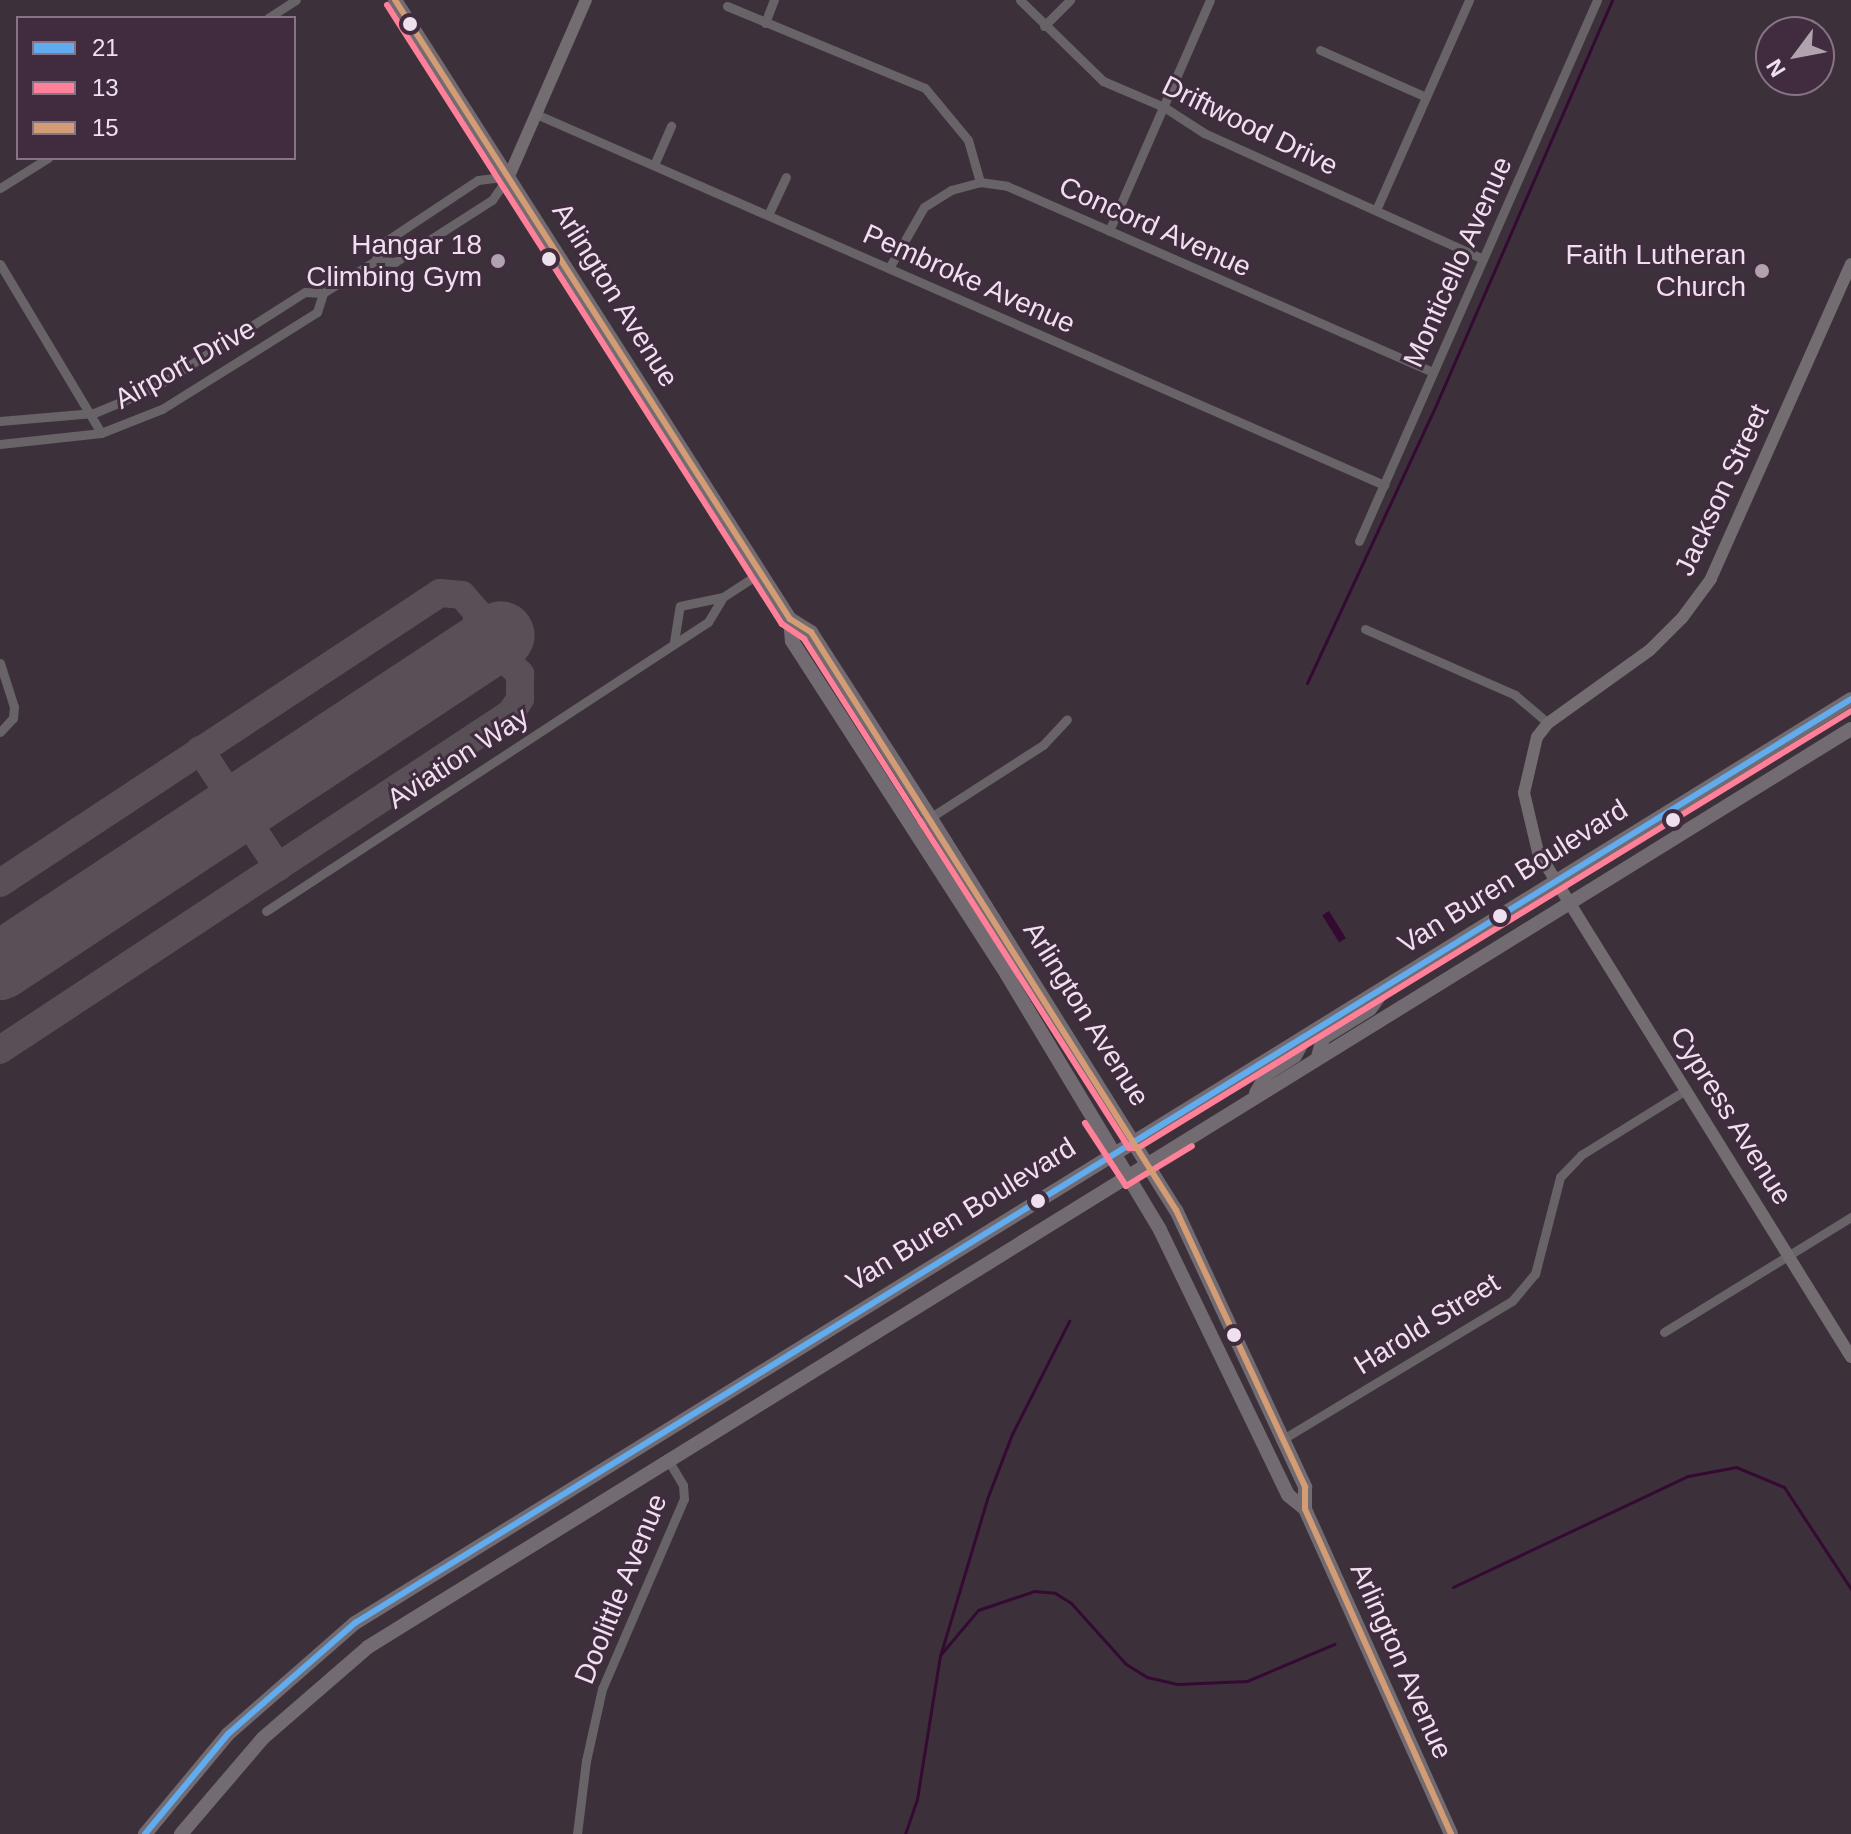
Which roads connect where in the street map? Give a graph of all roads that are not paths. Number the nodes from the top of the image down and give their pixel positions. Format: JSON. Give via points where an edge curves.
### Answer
{"nodes":[{"id":1,"x":296,"y":0,"type":"edge"},
{"id":2,"x":395,"y":0,"type":"edge"},
{"id":3,"x":586,"y":0,"type":"edge"},
{"id":4,"x":774,"y":0,"type":"edge"},
{"id":5,"x":1020,"y":0,"type":"edge"},
{"id":6,"x":1070,"y":0,"type":"edge"},
{"id":7,"x":1210,"y":0,"type":"edge"},
{"id":8,"x":1469,"y":0,"type":"edge"},
{"id":9,"x":1597,"y":0,"type":"edge"},
{"id":10,"x":727,"y":6,"type":"dead end"},
{"id":11,"x":271,"y":16,"type":"edge"},
{"id":12,"x":765,"y":23,"type":"junction"},
{"id":13,"x":1044,"y":26,"type":"junction"},
{"id":14,"x":1320,"y":50,"type":"dead end"},
{"id":15,"x":1426,"y":97,"type":"junction"},
{"id":16,"x":1164,"y":107,"type":"junction"},
{"id":17,"x":536,"y":114,"type":"junction"},
{"id":18,"x":671,"y":126,"type":"dead end"},
{"id":19,"x":45,"y":160,"type":"edge"},
{"id":20,"x":654,"y":165,"type":"junction"},
{"id":21,"x":509,"y":176,"type":"junction"},
{"id":22,"x":786,"y":177,"type":"dead end"},
{"id":23,"x":980,"y":182,"type":"junction"},
{"id":24,"x":0,"y":188,"type":"edge"},
{"id":25,"x":1376,"y":210,"type":"junction"},
{"id":26,"x":768,"y":215,"type":"junction"},
{"id":27,"x":1109,"y":231,"type":"junction"},
{"id":28,"x":1483,"y":259,"type":"junction"},
{"id":29,"x":375,"y":261,"type":"junction"},
{"id":30,"x":0,"y":264,"type":"edge"},
{"id":31,"x":1851,"y":264,"type":"edge"},
{"id":32,"x":889,"y":268,"type":"junction"},
{"id":33,"x":323,"y":293,"type":"junction"},
{"id":34,"x":1433,"y":372,"type":"junction"},
{"id":35,"x":94,"y":413,"type":"junction"},
{"id":36,"x":0,"y":421,"type":"edge"},
{"id":37,"x":101,"y":433,"type":"junction"},
{"id":38,"x":0,"y":444,"type":"edge"},
{"id":39,"x":1384,"y":485,"type":"junction"},
{"id":40,"x":1359,"y":541,"type":"dead end"},
{"id":41,"x":760,"y":573,"type":"junction"},
{"id":42,"x":723,"y":597,"type":"junction"},
{"id":43,"x":790,"y":619,"type":"junction"},
{"id":44,"x":1365,"y":629,"type":"dead end"},
{"id":45,"x":674,"y":642,"type":"junction"},
{"id":46,"x":0,"y":663,"type":"edge"},
{"id":47,"x":1851,"y":699,"type":"edge"},
{"id":48,"x":1825,"y":715,"type":"junction"},
{"id":49,"x":1067,"y":719,"type":"dead end"},
{"id":50,"x":1548,"y":723,"type":"junction"},
{"id":51,"x":1851,"y":729,"type":"edge"},
{"id":52,"x":0,"y":732,"type":"edge"},
{"id":53,"x":1837,"y":737,"type":"junction"},
{"id":54,"x":930,"y":817,"type":"junction"},
{"id":55,"x":911,"y":830,"type":"junction"},
{"id":56,"x":1556,"y":880,"type":"junction"},
{"id":57,"x":1569,"y":902,"type":"junction"},
{"id":58,"x":266,"y":911,"type":"dead end"},
{"id":59,"x":1388,"y":984,"type":"junction"},
{"id":60,"x":1305,"y":1037,"type":"junction"},
{"id":61,"x":1318,"y":1057,"type":"junction"},
{"id":62,"x":1686,"y":1090,"type":"junction"},
{"id":63,"x":1253,"y":1097,"type":"junction"},
{"id":64,"x":1133,"y":1139,"type":"junction"},
{"id":65,"x":1113,"y":1151,"type":"junction"},
{"id":66,"x":1148,"y":1163,"type":"junction"},
{"id":67,"x":1128,"y":1176,"type":"junction"},
{"id":68,"x":1851,"y":1217,"type":"edge"},
{"id":69,"x":1789,"y":1255,"type":"junction"},
{"id":70,"x":1664,"y":1332,"type":"dead end"},
{"id":71,"x":1851,"y":1357,"type":"edge"},
{"id":72,"x":1240,"y":1391,"type":"junction"},
{"id":73,"x":1283,"y":1439,"type":"junction"},
{"id":74,"x":667,"y":1458,"type":"junction"},
{"id":75,"x":1305,"y":1509,"type":"junction"},
{"id":76,"x":150,"y":1833,"type":"edge"},
{"id":77,"x":181,"y":1834,"type":"edge"},
{"id":78,"x":577,"y":1834,"type":"edge"},
{"id":79,"x":1451,"y":1834,"type":"edge"}],
"edges":[{"from":1,"to":11,"type":"street"},
{"from":2,"to":21,"type":"main road","name":"Arlington Avenue"},
{"from":3,"to":17,"type":"main road"},
{"from":4,"to":12,"type":"street"},
{"from":5,"to":13,"type":"street","name":"Driftwood Drive"},
{"from":6,"to":13,"type":"street"},
{"from":7,"to":16,"type":"street"},
{"from":8,"to":15,"type":"street"},
{"from":9,"to":28,"type":"street","name":"Monticello Avenue"},
{"from":10,"to":12,"type":"street"},
{"from":12,"to":23,"type":"street","via":[[925,88],[968,140]]},
{"from":13,"to":16,"type":"street","name":"Driftwood Drive","via":[[1103,81]]},
{"from":14,"to":15,"type":"street"},
{"from":15,"to":25,"type":"street"},
{"from":16,"to":25,"type":"street","name":"Driftwood Drive","via":[[1204,133]]},
{"from":16,"to":27,"type":"street"},
{"from":17,"to":20,"type":"street","name":"Pembroke Avenue"},
{"from":17,"to":21,"type":"main road"},
{"from":18,"to":20,"type":"street"},
{"from":19,"to":24,"type":"street"},
{"from":20,"to":26,"type":"street","name":"Pembroke Avenue"},
{"from":21,"to":29,"type":"street","name":"Airport Drive","via":[[492,200],[407,255],[395,262]]},
{"from":21,"to":29,"type":"street","name":"Airport Drive","via":[[478,180],[383,243]]},
{"from":21,"to":41,"type":"main road","name":"Arlington Avenue"},
{"from":22,"to":26,"type":"street"},
{"from":23,"to":27,"type":"street","name":"Concord Avenue","via":[[1007,186]]},
{"from":23,"to":32,"type":"street","via":[[951,190],[924,207]]},
{"from":25,"to":28,"type":"street","name":"Driftwood Drive"},
{"from":26,"to":32,"type":"street","name":"Pembroke Avenue"},
{"from":27,"to":34,"type":"street","name":"Concord Avenue"},
{"from":28,"to":34,"type":"street","name":"Monticello Avenue"},
{"from":29,"to":33,"type":"street","name":"Airport Drive"},
{"from":30,"to":35,"type":"street"},
{"from":31,"to":50,"type":"main road","name":"Jackson Street","via":[[1705,588],[1650,650]]},
{"from":32,"to":39,"type":"street","name":"Pembroke Avenue"},
{"from":33,"to":35,"type":"street","name":"Airport Drive","via":[[305,292],[152,389]]},
{"from":33,"to":37,"type":"street","name":"Airport Drive","via":[[317,312],[206,383],[162,409]]},
{"from":34,"to":39,"type":"street","name":"Monticello Avenue"},
{"from":35,"to":36,"type":"street","name":"Airport Drive"},
{"from":35,"to":37,"type":"street"},
{"from":37,"to":38,"type":"street","name":"Airport Drive"},
{"from":39,"to":40,"type":"street","name":"Monticello Avenue"},
{"from":41,"to":42,"type":"street","name":"Aviation Way"},
{"from":41,"to":43,"type":"main road","name":"Arlington Avenue"},
{"from":42,"to":45,"type":"street","name":"Aviation Way","via":[[708,622]]},
{"from":42,"to":45,"type":"street","name":"Aviation Way","via":[[680,606]]},
{"from":43,"to":54,"type":"main road","name":"Arlington Avenue","via":[[811,632]]},
{"from":43,"to":55,"type":"main road","name":"Arlington Avenue","via":[[792,641]]},
{"from":44,"to":50,"type":"street","via":[[1515,695]]},
{"from":45,"to":58,"type":"street","name":"Aviation Way"},
{"from":46,"to":52,"type":"street","via":[[14,707],[8,727]]},
{"from":47,"to":48,"type":"main road","name":"Van Buren Boulevard"},
{"from":48,"to":53,"type":"main road"},
{"from":48,"to":56,"type":"main road","name":"Van Buren Boulevard"},
{"from":49,"to":54,"type":"street","via":[[1043,745]]},
{"from":50,"to":56,"type":"main road","name":"Jackson Street","via":[[1533,750],[1524,793],[1531,834]]},
{"from":51,"to":53,"type":"main road","name":"Van Buren Boulevard"},
{"from":53,"to":57,"type":"main road","name":"Van Buren Boulevard"},
{"from":54,"to":55,"type":"street"},
{"from":54,"to":64,"type":"main road","name":"Arlington Avenue"},
{"from":55,"to":65,"type":"main road","name":"Arlington Avenue","via":[[1007,975]]},
{"from":56,"to":57,"type":"main road","name":"Jackson Street"},
{"from":56,"to":59,"type":"main road","name":"Van Buren Boulevard"},
{"from":57,"to":61,"type":"main road","name":"Van Buren Boulevard"},
{"from":57,"to":62,"type":"main road","name":"Cypress Avenue"},
{"from":59,"to":60,"type":"main road","name":"Van Buren Boulevard"},
{"from":59,"to":61,"type":"main road","via":[[1370,1009],[1323,1038]]},
{"from":60,"to":63,"type":"main road","via":[[1299,1051],[1267,1074]]},
{"from":60,"to":64,"type":"main road","name":"Van Buren Boulevard"},
{"from":61,"to":63,"type":"main road","name":"Van Buren Boulevard"},
{"from":62,"to":69,"type":"main road","name":"Cypress Avenue"},
{"from":62,"to":73,"type":"street","name":"Harold Street","via":[[1581,1155],[1560,1177],[1535,1274],[1512,1301]]},
{"from":63,"to":66,"type":"main road","name":"Van Buren Boulevard"},
{"from":64,"to":65,"type":"main road","name":"Van Buren Boulevard"},
{"from":64,"to":66,"type":"main road","name":"Arlington Avenue"},
{"from":65,"to":67,"type":"main road","name":"Arlington Avenue"},
{"from":65,"to":76,"type":"main road","name":"Van Buren Boulevard","via":[[355,1623],[228,1734]]},
{"from":66,"to":67,"type":"main road","name":"Van Buren Boulevard"},
{"from":66,"to":73,"type":"main road","name":"Arlington Avenue","via":[[1189,1234]]},
{"from":67,"to":72,"type":"main road","name":"Arlington Avenue"},
{"from":67,"to":74,"type":"main road","name":"Van Buren Boulevard"},
{"from":68,"to":69,"type":"street"},
{"from":69,"to":70,"type":"street"},
{"from":69,"to":71,"type":"main road","name":"Cypress Avenue"},
{"from":72,"to":73,"type":"main road","via":[[1270,1441]]},
{"from":72,"to":75,"type":"main road","name":"Arlington Avenue","via":[[1288,1495]]},
{"from":73,"to":75,"type":"main road","name":"Arlington Avenue","via":[[1305,1487]]},
{"from":74,"to":77,"type":"main road","name":"Van Buren Boulevard","via":[[452,1592],[332,1675],[233,1768]]},
{"from":74,"to":78,"type":"street","name":"Doolittle Avenue","via":[[683,1485],[684,1499],[602,1689]]},
{"from":75,"to":79,"type":"main road","name":"Arlington Avenue"}]}
